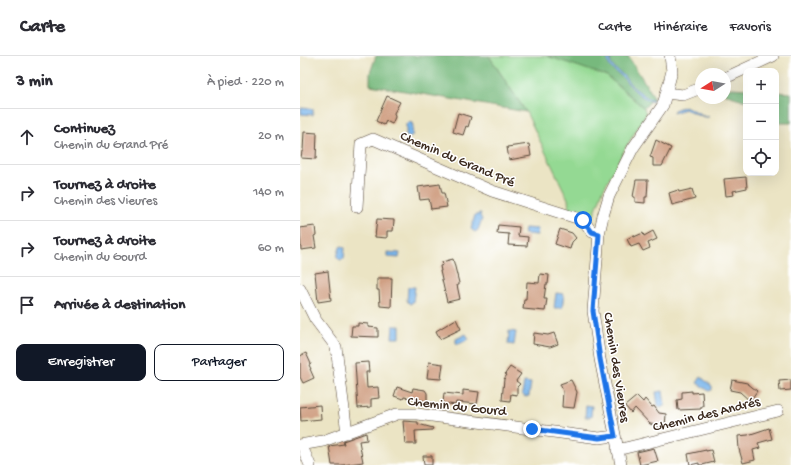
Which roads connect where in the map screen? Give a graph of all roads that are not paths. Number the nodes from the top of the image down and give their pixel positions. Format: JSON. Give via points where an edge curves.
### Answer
{"nodes":[{"id":1,"x":670,"y":56,"type":"edge"},
{"id":2,"x":773,"y":56,"type":"edge"},
{"id":3,"x":731,"y":75,"type":"edge"},
{"id":4,"x":695,"y":90,"type":"edge"},
{"id":5,"x":666,"y":93,"type":"junction"},
{"id":6,"x":358,"y":207,"type":"dead end"},
{"id":7,"x":599,"y":234,"type":"junction"},
{"id":8,"x":300,"y":289,"type":"edge"},
{"id":9,"x":778,"y":411,"type":"dead end"},
{"id":10,"x":347,"y":433,"type":"junction"},
{"id":11,"x":615,"y":436,"type":"junction"},
{"id":12,"x":302,"y":445,"type":"edge"},
{"id":13,"x":617,"y":450,"type":"junction"},
{"id":14,"x":310,"y":465,"type":"edge"},
{"id":15,"x":621,"y":465,"type":"edge"}],
"edges":[{"from":1,"to":5,"type":"street","name":"Chemin des Vieures","via":[[672,71]]},
{"from":2,"to":3,"type":"street"},
{"from":4,"to":5,"type":"street","via":[[684,95]]},
{"from":5,"to":7,"type":"street","name":"Chemin des Vieures","via":[[663,105],[633,148],[609,196]]},
{"from":6,"to":7,"type":"street","name":"Chemin du Grand Pré","via":[[361,144],[373,139],[492,191],[583,220],[592,232]]},
{"from":7,"to":11,"type":"street","name":"Chemin des Vieures","via":[[593,311]]},
{"from":8,"to":10,"type":"street","via":[[315,319],[336,346]]},
{"from":9,"to":13,"type":"street","name":"Chemin des Andrés"},
{"from":10,"to":11,"type":"street","name":"Chemin du Gourd","via":[[397,414],[417,414],[599,438]]},
{"from":10,"to":12,"type":"street","name":"Chemin du Gourd"},
{"from":11,"to":13,"type":"street"},
{"from":12,"to":14,"type":"street"},
{"from":13,"to":15,"type":"street"}]}
